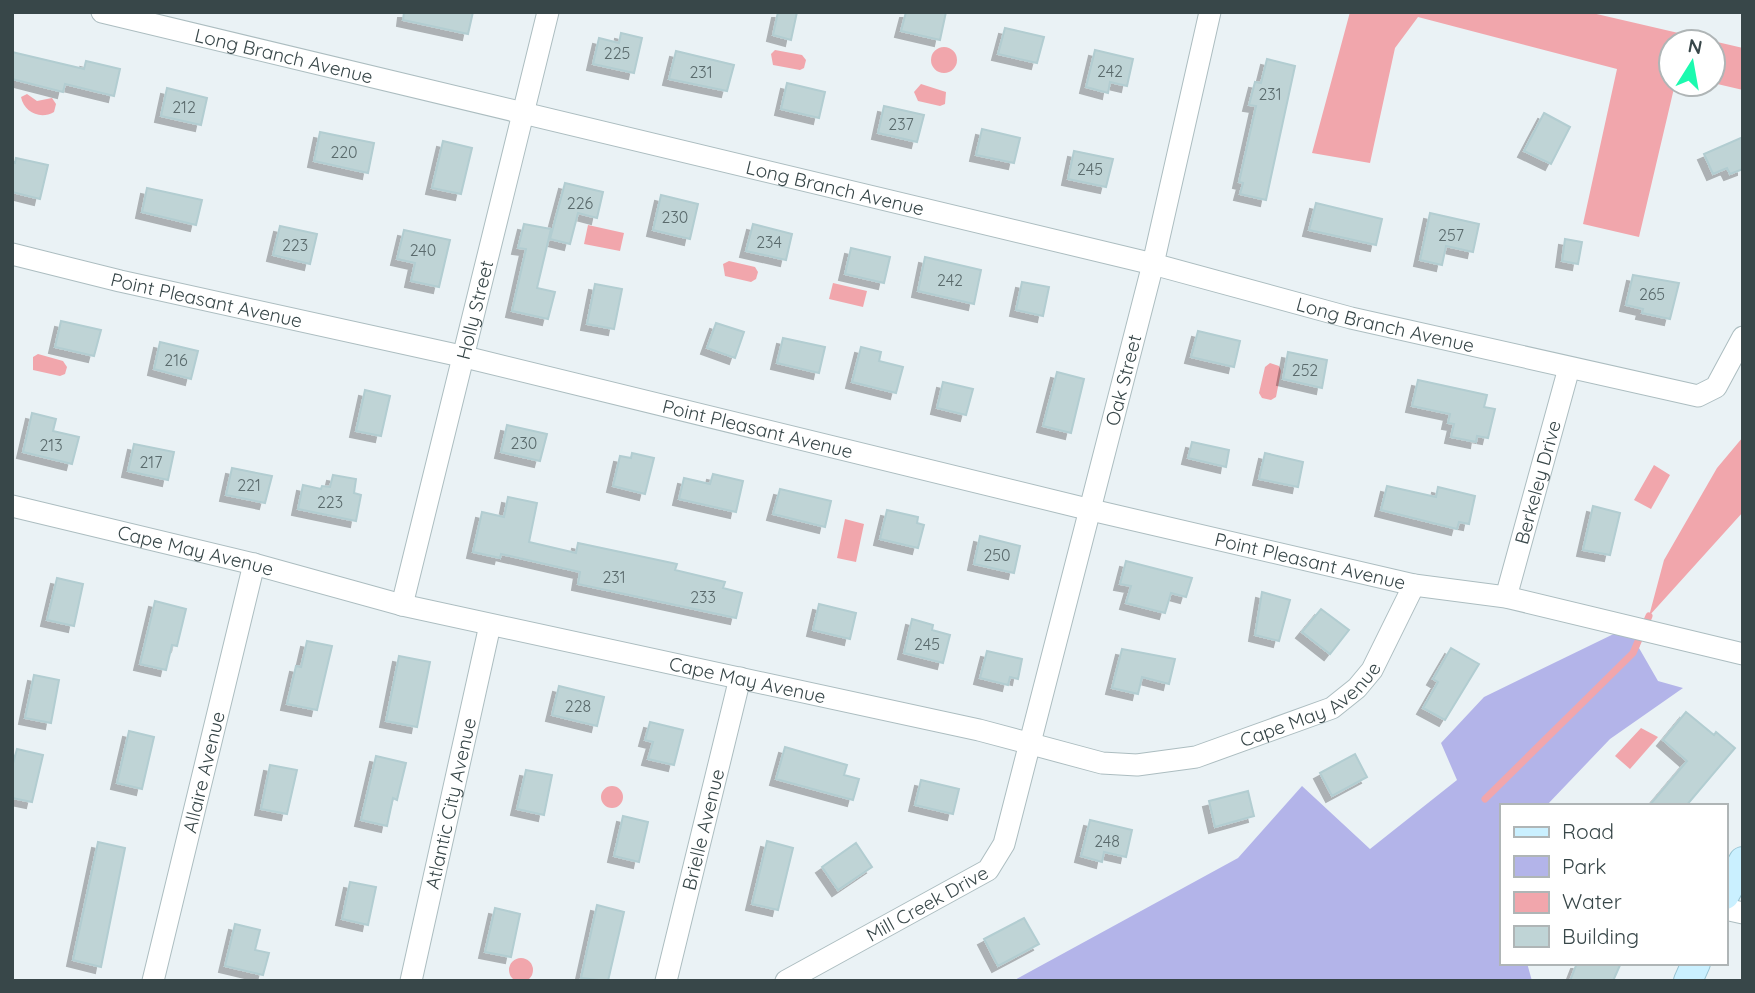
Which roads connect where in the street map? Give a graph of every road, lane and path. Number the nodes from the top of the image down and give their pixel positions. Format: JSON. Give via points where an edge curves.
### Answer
{"nodes":[{"id":1,"x":102,"y":12,"type":"edge"},
{"id":2,"x":548,"y":12,"type":"edge"},
{"id":3,"x":1205,"y":13,"type":"edge"},
{"id":4,"x":522,"y":114,"type":"junction"},
{"id":5,"x":12,"y":254,"type":"edge"},
{"id":6,"x":1153,"y":264,"type":"junction"},
{"id":7,"x":1743,"y":337,"type":"edge"},
{"id":8,"x":461,"y":356,"type":"junction"},
{"id":9,"x":1569,"y":368,"type":"junction"},
{"id":10,"x":12,"y":506,"type":"edge"},
{"id":11,"x":1087,"y":509,"type":"junction"},
{"id":12,"x":254,"y":564,"type":"junction"},
{"id":13,"x":1414,"y":585,"type":"junction"},
{"id":14,"x":1506,"y":597,"type":"junction"},
{"id":15,"x":402,"y":605,"type":"junction"},
{"id":16,"x":490,"y":625,"type":"junction"},
{"id":17,"x":1743,"y":654,"type":"edge"},
{"id":18,"x":740,"y":678,"type":"junction"},
{"id":19,"x":1030,"y":746,"type":"junction"},
{"id":20,"x":1743,"y":861,"type":"edge"},
{"id":21,"x":1727,"y":891,"type":"edge"},
{"id":22,"x":1695,"y":965,"type":"edge"},
{"id":23,"x":153,"y":981,"type":"edge"},
{"id":24,"x":411,"y":981,"type":"edge"},
{"id":25,"x":666,"y":981,"type":"edge"},
{"id":26,"x":786,"y":981,"type":"edge"},
{"id":27,"x":1688,"y":981,"type":"edge"}],
"edges":[{"from":1,"to":4,"type":"street","name":"Long Branch Avenue"},
{"from":2,"to":4,"type":"street","name":"Holly Street"},
{"from":3,"to":6,"type":"street","name":"Oak Street"},
{"from":4,"to":6,"type":"street","name":"Long Branch Avenue"},
{"from":4,"to":8,"type":"street","name":"Holly Street"},
{"from":5,"to":8,"type":"street","name":"Point Pleasant Avenue"},
{"from":6,"to":9,"type":"street","name":"Long Branch Avenue","via":[[1351,318]]},
{"from":6,"to":11,"type":"street","name":"Oak Street"},
{"from":7,"to":9,"type":"street","name":"Long Branch Avenue","via":[[1716,387],[1698,396]]},
{"from":8,"to":11,"type":"street","name":"Point Pleasant Avenue"},
{"from":8,"to":15,"type":"street","name":"Holly Street"},
{"from":9,"to":14,"type":"street","name":"Berkeley Drive"},
{"from":10,"to":12,"type":"street","name":"Cape May Avenue"},
{"from":11,"to":13,"type":"street","name":"Point Pleasant Avenue"},
{"from":11,"to":19,"type":"street","name":"Oak Street"},
{"from":12,"to":15,"type":"street","name":"Cape May Avenue"},
{"from":12,"to":23,"type":"street","name":"Allaire Avenue"},
{"from":13,"to":14,"type":"street","name":"Point Pleasant Avenue"},
{"from":13,"to":19,"type":"street","name":"Cape May Avenue","via":[[1372,670],[1332,708],[1196,757],[1137,765],[1102,763]]},
{"from":14,"to":17,"type":"street","name":"Point Pleasant Avenue"},
{"from":15,"to":16,"type":"street","name":"Cape May Avenue"},
{"from":16,"to":18,"type":"street","name":"Cape May Avenue"},
{"from":16,"to":24,"type":"street","name":"Atlantic City Avenue"},
{"from":18,"to":19,"type":"street","name":"Cape May Avenue","via":[[979,730]]},
{"from":18,"to":25,"type":"street","name":"Brielle Avenue"},
{"from":19,"to":26,"type":"street","name":"Mill Creek Drive","via":[[1004,844],[988,870]]},
{"from":20,"to":21,"type":"main road"},
{"from":22,"to":27,"type":"main road"}]}
